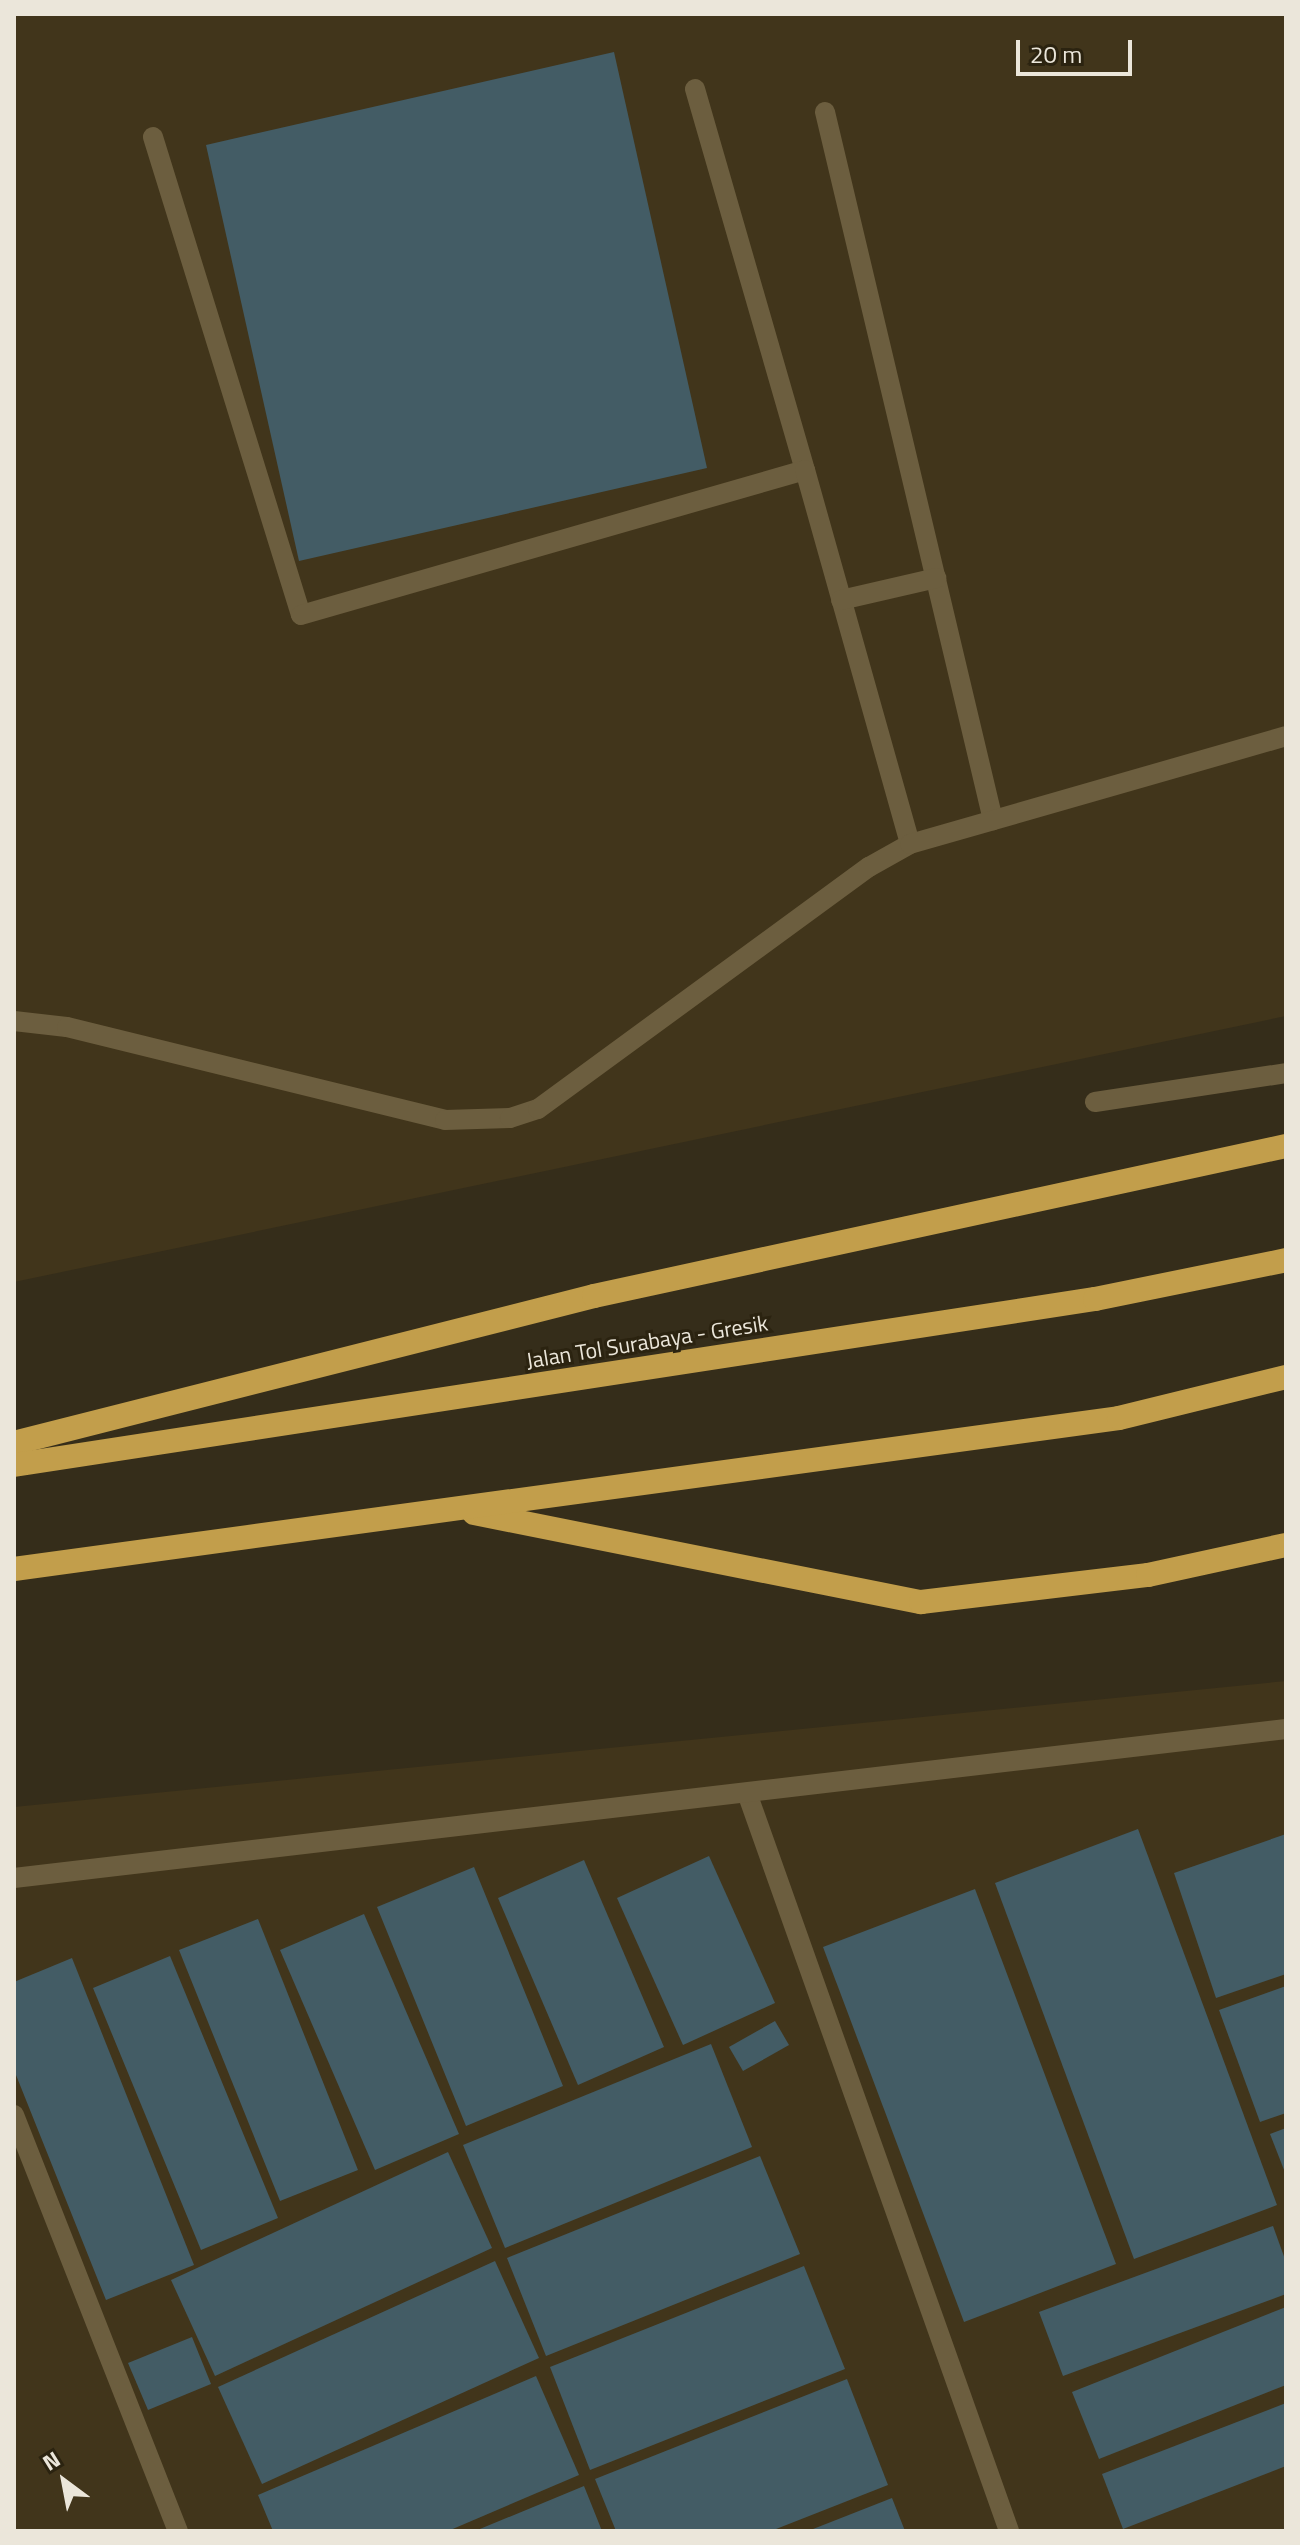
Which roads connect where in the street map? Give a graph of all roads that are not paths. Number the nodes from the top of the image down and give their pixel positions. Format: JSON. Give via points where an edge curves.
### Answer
{"nodes":[{"id":1,"x":695,"y":89,"type":"dead end"},
{"id":2,"x":825,"y":112,"type":"dead end"},
{"id":3,"x":153,"y":137,"type":"dead end"},
{"id":4,"x":805,"y":470,"type":"junction"},
{"id":5,"x":936,"y":578,"type":"junction"},
{"id":6,"x":841,"y":600,"type":"junction"},
{"id":7,"x":1286,"y":736,"type":"edge"},
{"id":8,"x":993,"y":820,"type":"junction"},
{"id":9,"x":910,"y":844,"type":"junction"},
{"id":10,"x":14,"y":1021,"type":"edge"},
{"id":11,"x":1286,"y":1073,"type":"edge"},
{"id":12,"x":1095,"y":1102,"type":"dead end"},
{"id":13,"x":1286,"y":1146,"type":"edge"},
{"id":14,"x":1286,"y":1260,"type":"edge"},
{"id":15,"x":1286,"y":1377,"type":"edge"},
{"id":16,"x":14,"y":1443,"type":"edge"},
{"id":17,"x":14,"y":1465,"type":"edge"},
{"id":18,"x":455,"y":1510,"type":"junction"},
{"id":19,"x":1286,"y":1545,"type":"edge"},
{"id":20,"x":14,"y":1569,"type":"edge"},
{"id":21,"x":1286,"y":1729,"type":"edge"},
{"id":22,"x":747,"y":1793,"type":"junction"},
{"id":23,"x":14,"y":1878,"type":"edge"},
{"id":24,"x":14,"y":2115,"type":"edge"},
{"id":25,"x":178,"y":2531,"type":"edge"},
{"id":26,"x":1009,"y":2531,"type":"edge"}],
"edges":[{"from":1,"to":4,"type":"lane"},
{"from":2,"to":5,"type":"lane"},
{"from":3,"to":4,"type":"lane","via":[[301,615]]},
{"from":4,"to":6,"type":"lane"},
{"from":5,"to":6,"type":"lane"},
{"from":5,"to":8,"type":"lane"},
{"from":6,"to":9,"type":"lane"},
{"from":7,"to":8,"type":"lane"},
{"from":8,"to":9,"type":"lane"},
{"from":9,"to":10,"type":"lane","via":[[869,867],[538,1109],[510,1118],[445,1120],[67,1027]]},
{"from":11,"to":12,"type":"lane"},
{"from":13,"to":16,"type":"highway","via":[[594,1296]]},
{"from":14,"to":17,"type":"highway","name":"Jalan Tol Surabaya - Gresik","via":[[1095,1299]]},
{"from":15,"to":18,"type":"highway","via":[[1119,1418]]},
{"from":18,"to":19,"type":"highway","via":[[921,1602],[1148,1575]]},
{"from":18,"to":20,"type":"highway"},
{"from":21,"to":22,"type":"lane"},
{"from":22,"to":23,"type":"lane"},
{"from":22,"to":26,"type":"lane"},
{"from":24,"to":25,"type":"lane"}]}
